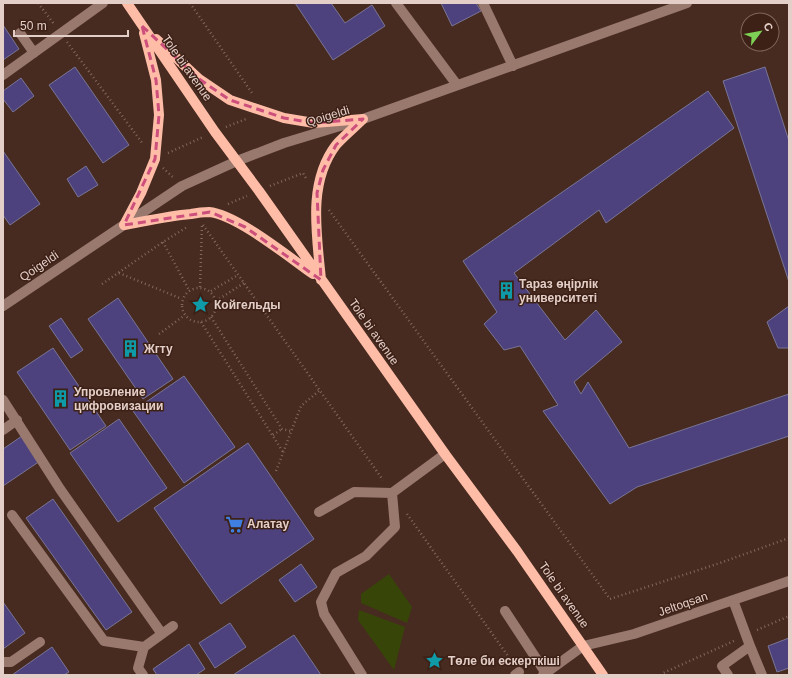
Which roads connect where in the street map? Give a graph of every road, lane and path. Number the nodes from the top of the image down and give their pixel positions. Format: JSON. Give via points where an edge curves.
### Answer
{"nodes":[{"id":1,"x":38,"y":3,"type":"edge"},
{"id":2,"x":103,"y":3,"type":"edge"},
{"id":3,"x":127,"y":3,"type":"edge"},
{"id":4,"x":190,"y":3,"type":"edge"},
{"id":5,"x":396,"y":3,"type":"edge"},
{"id":6,"x":484,"y":3,"type":"edge"},
{"id":7,"x":687,"y":3,"type":"edge"},
{"id":8,"x":142,"y":26,"type":"junction"},
{"id":9,"x":20,"y":33,"type":"dead end"},
{"id":10,"x":61,"y":34,"type":"junction"},
{"id":11,"x":34,"y":53,"type":"junction"},
{"id":12,"x":513,"y":66,"type":"junction"},
{"id":13,"x":3,"y":75,"type":"edge"},
{"id":14,"x":457,"y":85,"type":"junction"},
{"id":15,"x":264,"y":111,"type":"junction"},
{"id":16,"x":363,"y":119,"type":"junction"},
{"id":17,"x":154,"y":159,"type":"junction"},
{"id":18,"x":237,"y":161,"type":"junction"},
{"id":19,"x":303,"y":173,"type":"dead end"},
{"id":20,"x":182,"y":186,"type":"junction"},
{"id":21,"x":317,"y":193,"type":"junction"},
{"id":22,"x":210,"y":212,"type":"junction"},
{"id":23,"x":192,"y":224,"type":"dead end"},
{"id":24,"x":202,"y":224,"type":"junction"},
{"id":25,"x":124,"y":225,"type":"junction"},
{"id":26,"x":163,"y":242,"type":"junction"},
{"id":27,"x":118,"y":272,"type":"junction"},
{"id":28,"x":238,"y":275,"type":"junction"},
{"id":29,"x":321,"y":280,"type":"junction"},
{"id":30,"x":244,"y":283,"type":"junction"},
{"id":31,"x":102,"y":284,"type":"dead end"},
{"id":32,"x":200,"y":287,"type":"junction"},
{"id":33,"x":189,"y":290,"type":"junction"},
{"id":34,"x":211,"y":291,"type":"junction"},
{"id":35,"x":182,"y":299,"type":"junction"},
{"id":36,"x":216,"y":301,"type":"junction"},
{"id":37,"x":3,"y":306,"type":"edge"},
{"id":38,"x":185,"y":315,"type":"junction"},
{"id":39,"x":211,"y":317,"type":"junction"},
{"id":40,"x":201,"y":322,"type":"junction"},
{"id":41,"x":159,"y":334,"type":"dead end"},
{"id":42,"x":320,"y":390,"type":"junction"},
{"id":43,"x":3,"y":400,"type":"edge"},
{"id":44,"x":17,"y":420,"type":"junction"},
{"id":45,"x":282,"y":429,"type":"junction"},
{"id":46,"x":3,"y":430,"type":"edge"},
{"id":47,"x":291,"y":431,"type":"junction"},
{"id":48,"x":273,"y":435,"type":"junction"},
{"id":49,"x":283,"y":452,"type":"junction"},
{"id":50,"x":445,"y":454,"type":"junction"},
{"id":51,"x":276,"y":471,"type":"dead end"},
{"id":52,"x":392,"y":493,"type":"junction"},
{"id":53,"x":319,"y":512,"type":"dead end"},
{"id":54,"x":406,"y":512,"type":"dead end"},
{"id":55,"x":12,"y":515,"type":"dead end"},
{"id":56,"x":789,"y":538,"type":"edge"},
{"id":57,"x":789,"y":581,"type":"edge"},
{"id":58,"x":733,"y":600,"type":"junction"},
{"id":59,"x":505,"y":611,"type":"dead end"},
{"id":60,"x":789,"y":616,"type":"edge"},
{"id":61,"x":173,"y":626,"type":"dead end"},
{"id":62,"x":162,"y":634,"type":"junction"},
{"id":63,"x":746,"y":635,"type":"junction"},
{"id":64,"x":40,"y":642,"type":"dead end"},
{"id":65,"x":583,"y":646,"type":"junction"},
{"id":66,"x":750,"y":646,"type":"junction"},
{"id":67,"x":144,"y":647,"type":"junction"},
{"id":68,"x":3,"y":662,"type":"edge"},
{"id":69,"x":517,"y":674,"type":"edge"},
{"id":70,"x":545,"y":674,"type":"edge"},
{"id":71,"x":143,"y":675,"type":"edge"},
{"id":72,"x":362,"y":675,"type":"edge"},
{"id":73,"x":603,"y":675,"type":"edge"},
{"id":74,"x":661,"y":675,"type":"edge"},
{"id":75,"x":728,"y":675,"type":"edge"},
{"id":76,"x":762,"y":675,"type":"edge"}],
"edges":[{"from":1,"to":10,"type":"path"},
{"from":2,"to":10,"type":"street"},
{"from":3,"to":8,"type":"main road","name":"Tole bi avenue"},
{"from":4,"to":15,"type":"path"},
{"from":5,"to":14,"type":"street"},
{"from":6,"to":12,"type":"street"},
{"from":7,"to":12,"type":"street","name":"Qoigeldi"},
{"from":8,"to":15,"type":"main road","via":[[199,79],[230,100]]},
{"from":8,"to":17,"type":"main road","via":[[156,80],[159,115]]},
{"from":8,"to":18,"type":"main road","name":"Tole bi avenue"},
{"from":9,"to":11,"type":"street"},
{"from":10,"to":11,"type":"street"},
{"from":10,"to":17,"type":"path"},
{"from":11,"to":13,"type":"street"},
{"from":12,"to":14,"type":"street","name":"Qoigeldi"},
{"from":14,"to":16,"type":"street","name":"Qoigeldi"},
{"from":15,"to":16,"type":"main road","via":[[284,118],[314,123]]},
{"from":16,"to":18,"type":"street","name":"Qoigeldi","via":[[284,143]]},
{"from":16,"to":21,"type":"main road","via":[[336,145],[323,170]]},
{"from":17,"to":20,"type":"path"},
{"from":17,"to":25,"type":"main road","via":[[141,193]]},
{"from":18,"to":20,"type":"street","name":"Qoigeldi"},
{"from":18,"to":29,"type":"main road","name":"Tole bi avenue"},
{"from":19,"to":21,"type":"path"},
{"from":20,"to":25,"type":"street","name":"Qoigeldi"},
{"from":21,"to":29,"type":"main road","via":[[316,217]]},
{"from":21,"to":56,"type":"path","via":[[610,599]]},
{"from":22,"to":24,"type":"path","via":[[197,221]]},
{"from":22,"to":25,"type":"main road"},
{"from":22,"to":29,"type":"main road","via":[[245,227]]},
{"from":23,"to":26,"type":"path"},
{"from":24,"to":28,"type":"path"},
{"from":24,"to":32,"type":"path"},
{"from":25,"to":37,"type":"street","name":"Qoigeldi"},
{"from":26,"to":27,"type":"path"},
{"from":26,"to":33,"type":"path"},
{"from":27,"to":31,"type":"path"},
{"from":27,"to":35,"type":"path"},
{"from":28,"to":30,"type":"path"},
{"from":28,"to":34,"type":"path"},
{"from":29,"to":50,"type":"main road","name":"Tole bi avenue"},
{"from":30,"to":36,"type":"path"},
{"from":30,"to":42,"type":"path"},
{"from":32,"to":33,"type":"path"},
{"from":32,"to":34,"type":"path"},
{"from":33,"to":35,"type":"path"},
{"from":34,"to":36,"type":"path"},
{"from":35,"to":38,"type":"path"},
{"from":36,"to":39,"type":"path","via":[[217,307]]},
{"from":38,"to":40,"type":"path"},
{"from":38,"to":41,"type":"path"},
{"from":39,"to":40,"type":"path"},
{"from":39,"to":45,"type":"path"},
{"from":40,"to":48,"type":"path"},
{"from":42,"to":47,"type":"path","via":[[301,406]]},
{"from":42,"to":52,"type":"path"},
{"from":43,"to":44,"type":"street"},
{"from":44,"to":46,"type":"street"},
{"from":44,"to":62,"type":"street","via":[[60,489]]},
{"from":45,"to":47,"type":"path"},
{"from":45,"to":48,"type":"path"},
{"from":47,"to":49,"type":"path"},
{"from":48,"to":49,"type":"path"},
{"from":49,"to":51,"type":"path"},
{"from":50,"to":52,"type":"street"},
{"from":50,"to":65,"type":"main road","name":"Tole bi avenue","via":[[518,552]]},
{"from":52,"to":53,"type":"street","via":[[354,492]]},
{"from":52,"to":72,"type":"street","via":[[395,527],[366,556],[336,573],[321,602],[324,614]]},
{"from":54,"to":69,"type":"path"},
{"from":55,"to":67,"type":"street","via":[[104,641]]},
{"from":57,"to":58,"type":"street","name":"Jeltoqsan"},
{"from":58,"to":63,"type":"street"},
{"from":58,"to":65,"type":"street","name":"Jeltoqsan","via":[[634,634]]},
{"from":59,"to":70,"type":"street"},
{"from":60,"to":63,"type":"path"},
{"from":61,"to":62,"type":"street"},
{"from":62,"to":67,"type":"street"},
{"from":63,"to":66,"type":"street"},
{"from":63,"to":74,"type":"path"},
{"from":64,"to":68,"type":"street","via":[[11,662]]},
{"from":65,"to":70,"type":"street"},
{"from":65,"to":73,"type":"main road","name":"Tole bi avenue"},
{"from":66,"to":75,"type":"street","via":[[722,666]]},
{"from":66,"to":76,"type":"street"},
{"from":67,"to":71,"type":"street","via":[[138,668]]}]}
